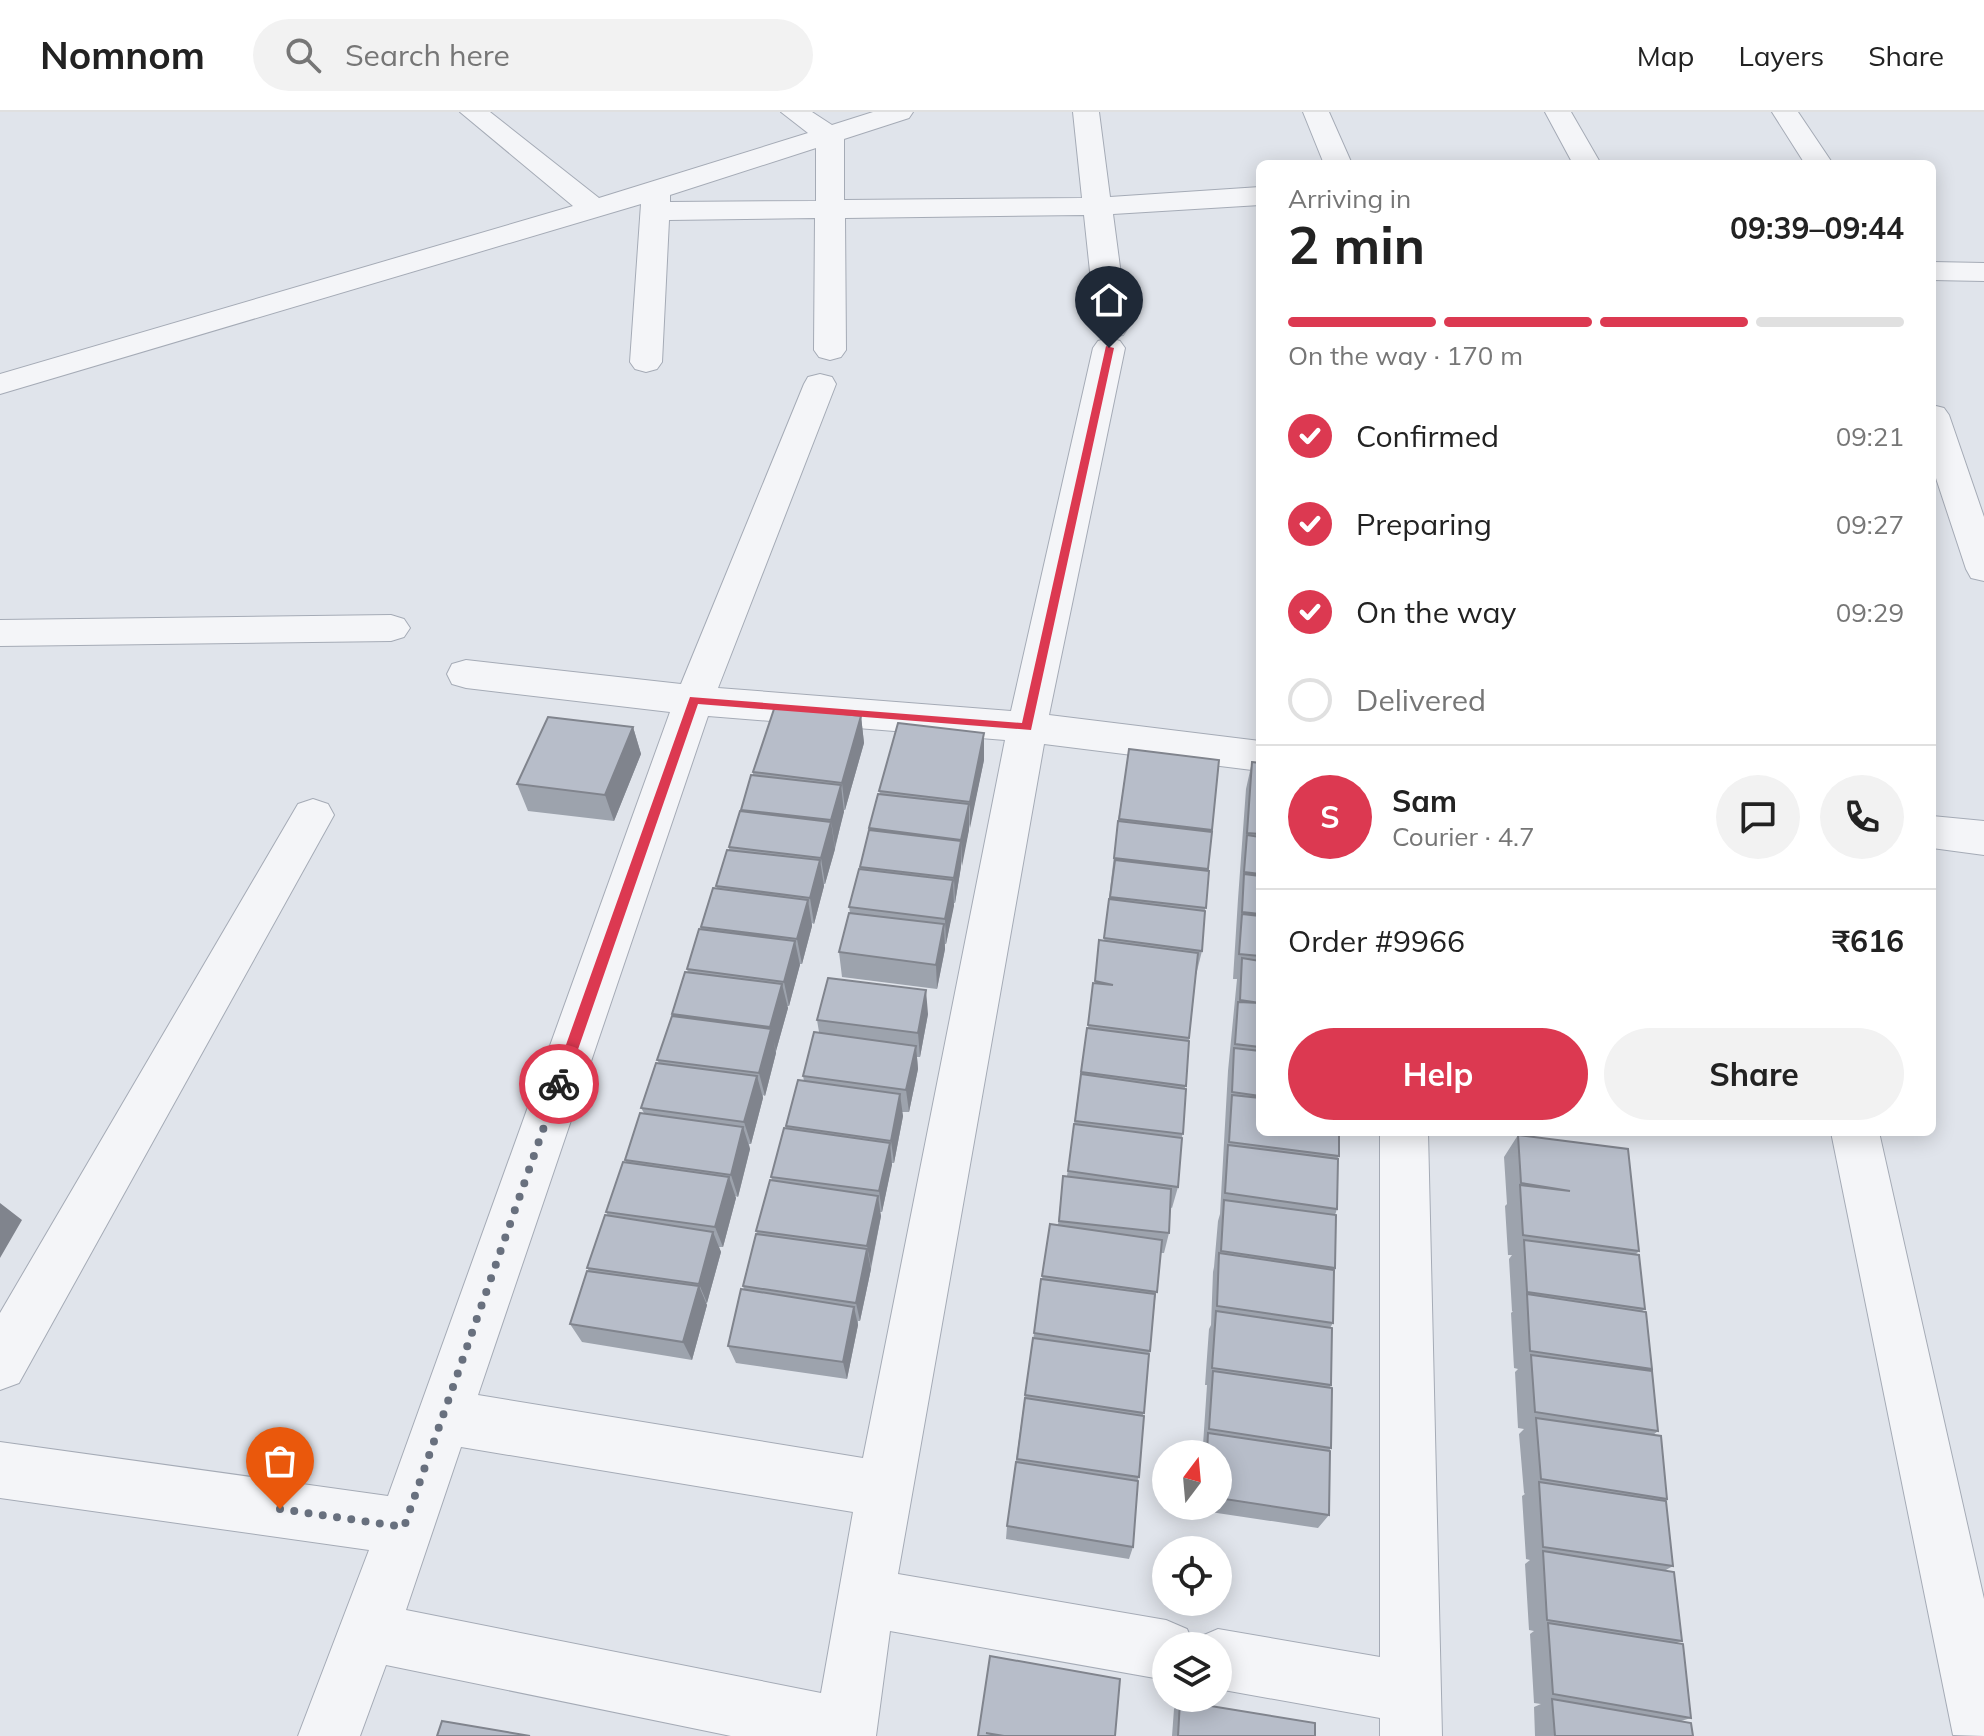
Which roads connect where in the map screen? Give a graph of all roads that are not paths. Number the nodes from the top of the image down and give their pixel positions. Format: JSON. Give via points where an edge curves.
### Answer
{"nodes":[{"id":1,"x":473,"y":112,"type":"edge"},
{"id":2,"x":794,"y":112,"type":"edge"},
{"id":3,"x":900,"y":112,"type":"edge"},
{"id":4,"x":1086,"y":112,"type":"edge"},
{"id":5,"x":1316,"y":112,"type":"edge"},
{"id":6,"x":1558,"y":112,"type":"edge"},
{"id":7,"x":1785,"y":112,"type":"edge"},
{"id":8,"x":830,"y":136,"type":"junction"},
{"id":9,"x":1336,"y":160,"type":"edge"},
{"id":10,"x":1585,"y":160,"type":"edge"},
{"id":11,"x":1816,"y":160,"type":"edge"},
{"id":12,"x":1256,"y":196,"type":"edge"},
{"id":13,"x":656,"y":201,"type":"junction"},
{"id":14,"x":1099,"y":206,"type":"junction"},
{"id":15,"x":595,"y":209,"type":"junction"},
{"id":16,"x":830,"y":211,"type":"junction"},
{"id":17,"x":1936,"y":271,"type":"edge"},
{"id":18,"x":1984,"y":272,"type":"edge"},
{"id":19,"x":646,"y":362,"type":"dead end"},
{"id":20,"x":0,"y":384,"type":"edge"},
{"id":21,"x":1936,"y":427,"type":"edge"},
{"id":22,"x":1984,"y":569,"type":"edge"},
{"id":23,"x":391,"y":628,"type":"dead end"},
{"id":24,"x":0,"y":633,"type":"edge"},
{"id":25,"x":466,"y":674,"type":"dead end"},
{"id":26,"x":694,"y":700,"type":"junction"},
{"id":27,"x":1027,"y":727,"type":"junction"},
{"id":28,"x":1256,"y":756,"type":"edge"},
{"id":29,"x":313,"y":815,"type":"dead end"},
{"id":30,"x":1936,"y":832,"type":"edge"},
{"id":31,"x":1984,"y":838,"type":"edge"},
{"id":32,"x":1404,"y":1136,"type":"edge"},
{"id":33,"x":1856,"y":1136,"type":"edge"},
{"id":34,"x":0,"y":1364,"type":"edge"},
{"id":35,"x":443,"y":1417,"type":"junction"},
{"id":36,"x":0,"y":1470,"type":"edge"},
{"id":37,"x":885,"y":1489,"type":"junction"},
{"id":38,"x":404,"y":1527,"type":"junction"},
{"id":39,"x":865,"y":1597,"type":"junction"},
{"id":40,"x":369,"y":1632,"type":"junction"},
{"id":41,"x":1152,"y":1648,"type":"edge"},
{"id":42,"x":1232,"y":1663,"type":"edge"},
{"id":43,"x":1411,"y":1714,"type":"edge"},
{"id":44,"x":846,"y":1732,"type":"edge"},
{"id":45,"x":1984,"y":1735,"type":"edge"},
{"id":46,"x":329,"y":1736,"type":"edge"}],
"edges":[{"from":1,"to":15,"type":"street"},
{"from":2,"to":8,"type":"street"},
{"from":3,"to":8,"type":"street"},
{"from":4,"to":14,"type":"street"},
{"from":5,"to":9,"type":"street"},
{"from":6,"to":10,"type":"street"},
{"from":7,"to":11,"type":"street"},
{"from":8,"to":13,"type":"street"},
{"from":8,"to":16,"type":"street"},
{"from":12,"to":14,"type":"street"},
{"from":13,"to":15,"type":"street"},
{"from":13,"to":16,"type":"street"},
{"from":13,"to":19,"type":"street"},
{"from":14,"to":16,"type":"street"},
{"from":14,"to":27,"type":"street","via":[[1111,338]]},
{"from":15,"to":20,"type":"street"},
{"from":16,"to":26,"type":"street","via":[[825,367]]},
{"from":17,"to":18,"type":"street"},
{"from":21,"to":22,"type":"street"},
{"from":23,"to":24,"type":"street"},
{"from":25,"to":26,"type":"street"},
{"from":26,"to":27,"type":"street"},
{"from":26,"to":35,"type":"street"},
{"from":27,"to":28,"type":"street"},
{"from":27,"to":37,"type":"street"},
{"from":29,"to":34,"type":"street"},
{"from":30,"to":31,"type":"street"},
{"from":32,"to":43,"type":"street"},
{"from":33,"to":45,"type":"street"},
{"from":35,"to":37,"type":"street"},
{"from":35,"to":38,"type":"street"},
{"from":36,"to":38,"type":"street"},
{"from":37,"to":39,"type":"street"},
{"from":38,"to":40,"type":"street"},
{"from":39,"to":41,"type":"street"},
{"from":39,"to":44,"type":"street"},
{"from":40,"to":44,"type":"street"},
{"from":40,"to":46,"type":"street"},
{"from":42,"to":43,"type":"street"}]}
